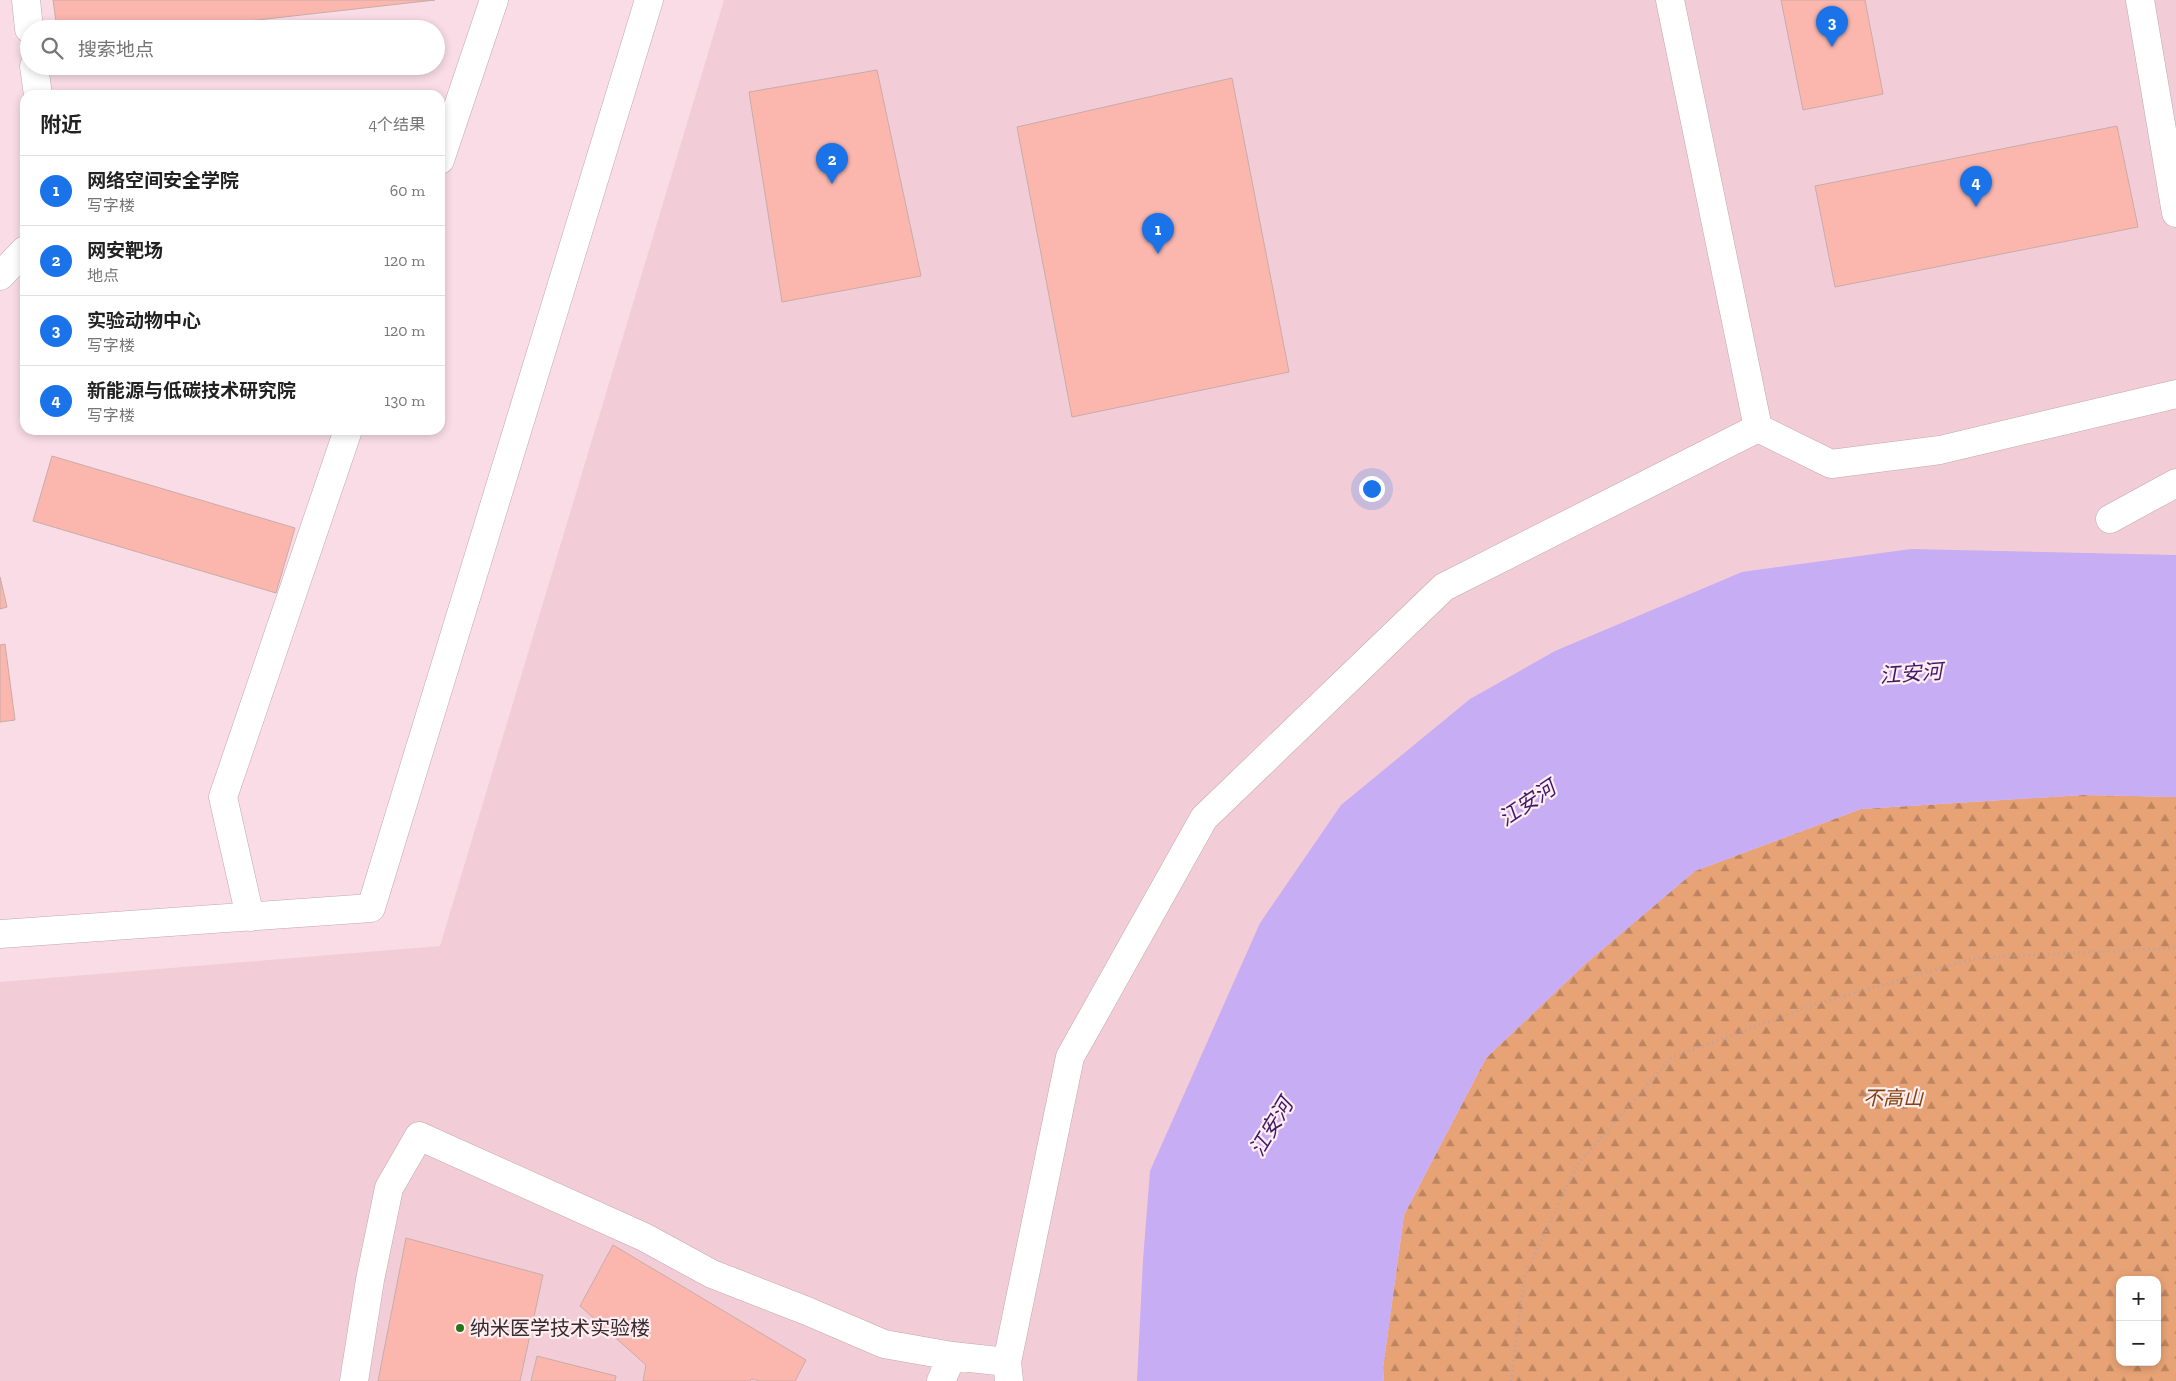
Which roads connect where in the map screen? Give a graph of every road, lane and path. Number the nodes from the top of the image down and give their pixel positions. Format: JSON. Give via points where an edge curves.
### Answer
{"nodes":[{"id":1,"x":26,"y":0,"type":"edge"},
{"id":2,"x":494,"y":0,"type":"edge"},
{"id":3,"x":649,"y":0,"type":"edge"},
{"id":4,"x":1670,"y":0,"type":"edge"},
{"id":5,"x":2140,"y":0,"type":"edge"},
{"id":6,"x":28,"y":20,"type":"edge"},
{"id":7,"x":35,"y":75,"type":"edge"},
{"id":8,"x":37,"y":90,"type":"edge"},
{"id":9,"x":445,"y":145,"type":"edge"},
{"id":10,"x":2176,"y":213,"type":"edge"},
{"id":11,"x":20,"y":255,"type":"edge"},
{"id":12,"x":0,"y":276,"type":"edge"},
{"id":13,"x":2176,"y":394,"type":"edge"},
{"id":14,"x":1758,"y":428,"type":"junction"},
{"id":15,"x":346,"y":435,"type":"edge"},
{"id":16,"x":2176,"y":483,"type":"edge"},
{"id":17,"x":2110,"y":519,"type":"dead end"},
{"id":18,"x":250,"y":917,"type":"junction"},
{"id":19,"x":0,"y":934,"type":"edge"},
{"id":20,"x":2176,"y":948,"type":"edge"},
{"id":21,"x":952,"y":1356,"type":"junction"},
{"id":22,"x":1008,"y":1372,"type":"edge"},
{"id":23,"x":354,"y":1381,"type":"edge"},
{"id":24,"x":941,"y":1381,"type":"edge"},
{"id":25,"x":1511,"y":1381,"type":"edge"}],
"edges":[{"from":1,"to":6,"type":"street"},
{"from":2,"to":9,"type":"street"},
{"from":3,"to":18,"type":"street","via":[[370,908]]},
{"from":4,"to":14,"type":"street"},
{"from":5,"to":10,"type":"street"},
{"from":7,"to":8,"type":"street"},
{"from":11,"to":12,"type":"street"},
{"from":13,"to":14,"type":"street","via":[[1940,450],[1831,464]]},
{"from":14,"to":22,"type":"street","via":[[1444,587],[1204,818],[1070,1057]]},
{"from":15,"to":18,"type":"street","via":[[223,797]]},
{"from":16,"to":17,"type":"street"},
{"from":18,"to":19,"type":"street"},
{"from":20,"to":25,"type":"path","via":[[1975,958],[1813,1005],[1671,1058],[1576,1164],[1525,1275]]},
{"from":21,"to":22,"type":"street"},
{"from":21,"to":23,"type":"street","via":[[884,1344],[712,1274],[644,1237],[420,1136],[389,1188]]},
{"from":21,"to":24,"type":"street"}]}
